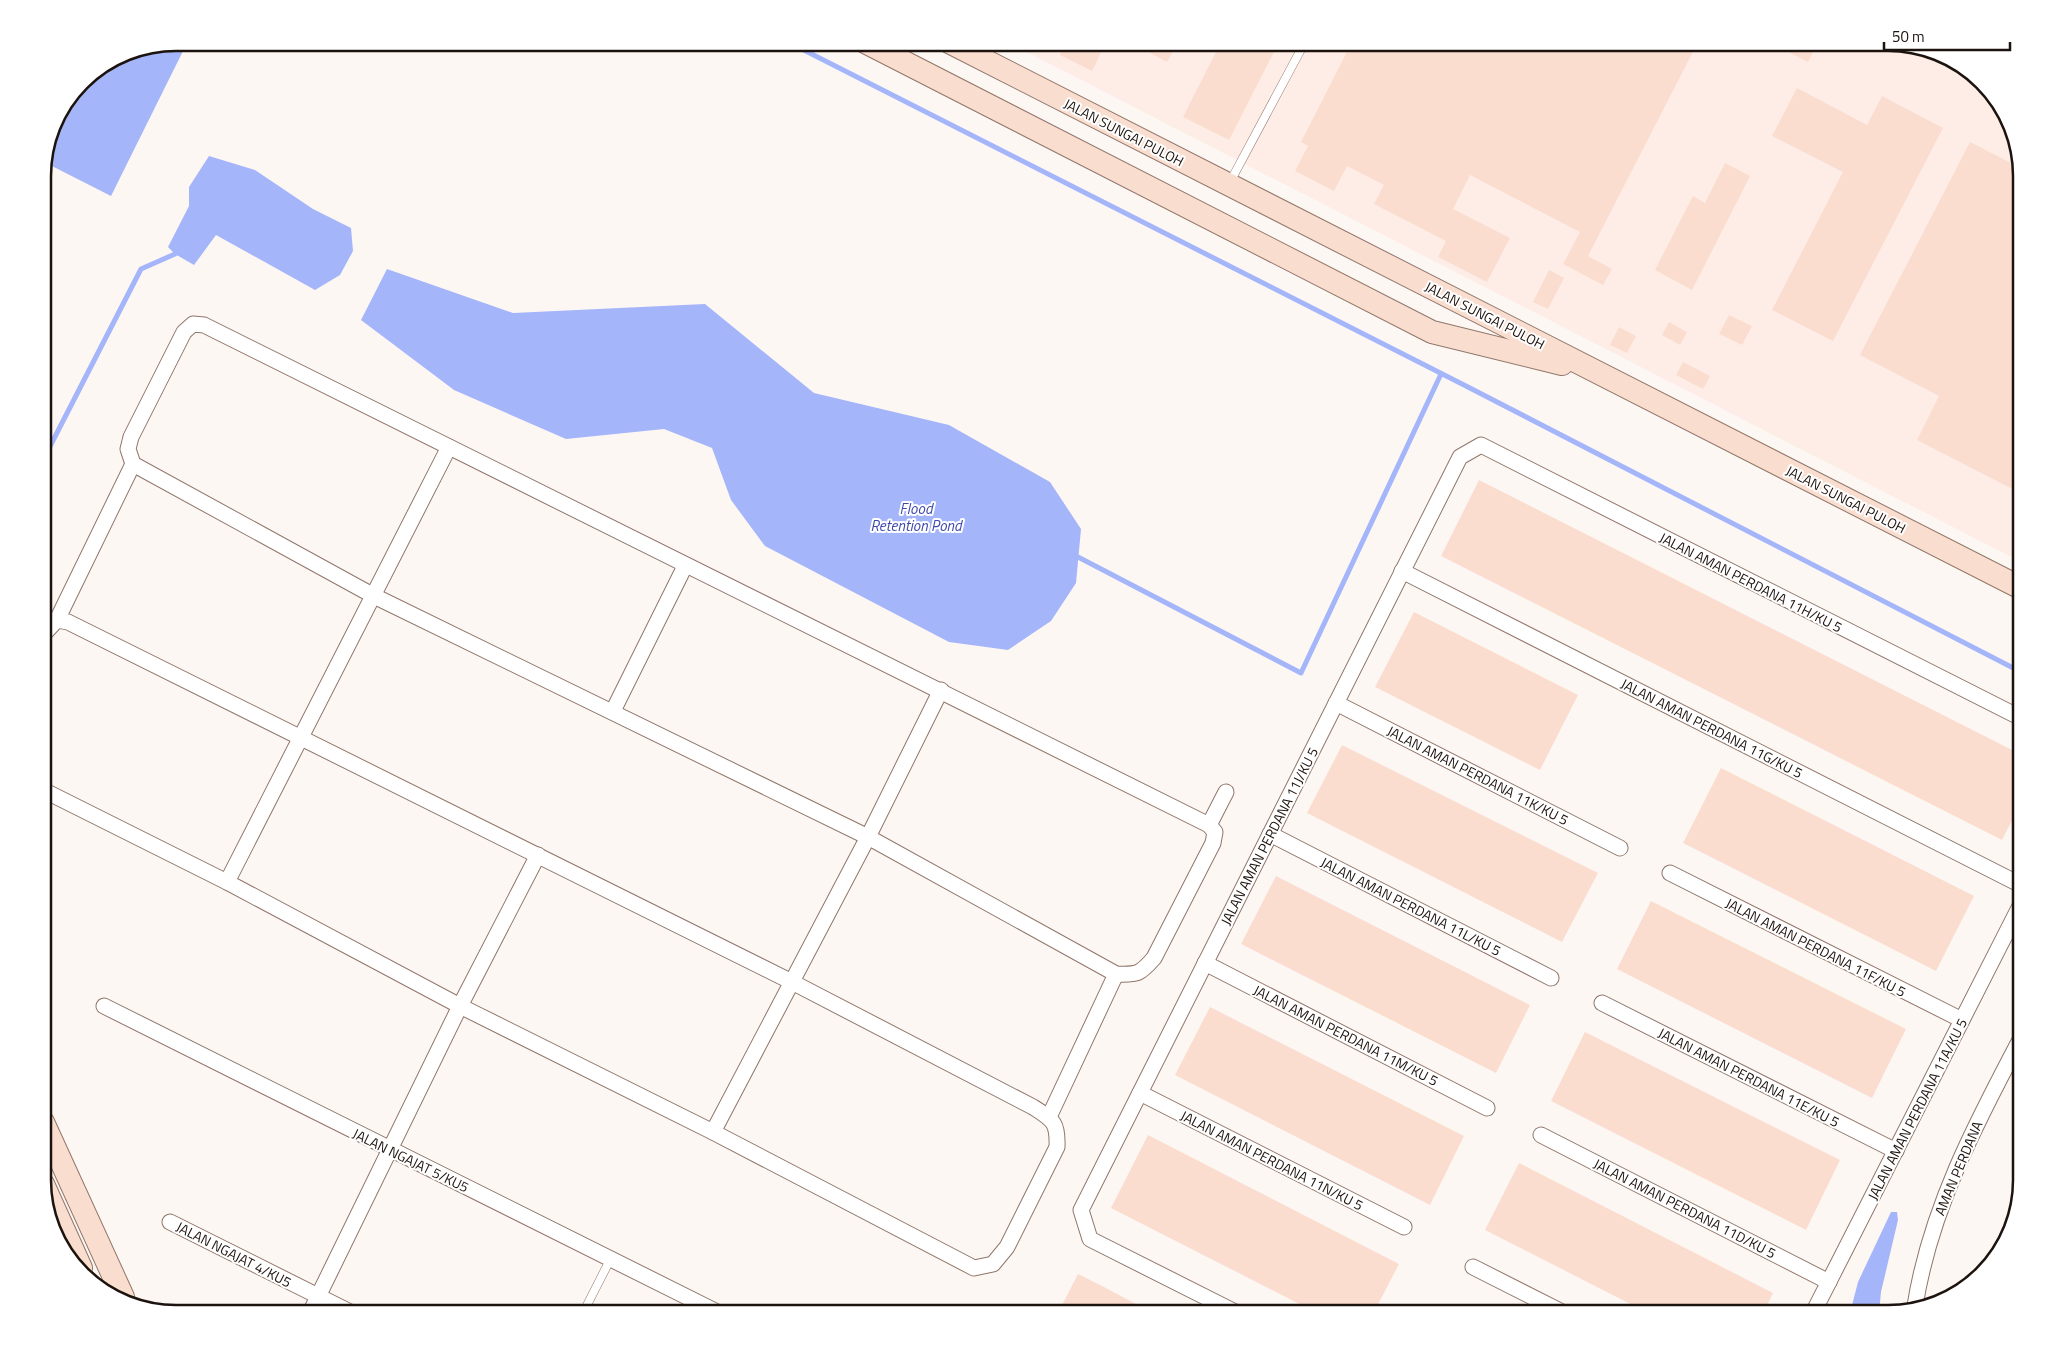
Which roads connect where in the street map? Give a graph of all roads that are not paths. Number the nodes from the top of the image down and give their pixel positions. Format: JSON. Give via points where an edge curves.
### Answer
{"nodes":[{"id":1,"x":883,"y":51,"type":"edge"},
{"id":2,"x":967,"y":51,"type":"edge"},
{"id":3,"x":1300,"y":51,"type":"edge"},
{"id":4,"x":1228,"y":185,"type":"junction"},
{"id":5,"x":1599,"y":373,"type":"junction"},
{"id":6,"x":1481,"y":445,"type":"joint"},
{"id":7,"x":450,"y":447,"type":"junction"},
{"id":8,"x":133,"y":464,"type":"junction"},
{"id":9,"x":685,"y":566,"type":"junction"},
{"id":10,"x":1402,"y":571,"type":"junction"},
{"id":11,"x":2013,"y":583,"type":"edge"},
{"id":12,"x":374,"y":596,"type":"junction"},
{"id":13,"x":57,"y":620,"type":"junction"},
{"id":14,"x":52,"y":625,"type":"edge"},
{"id":15,"x":941,"y":690,"type":"junction"},
{"id":16,"x":1336,"y":703,"type":"junction"},
{"id":17,"x":613,"y":711,"type":"junction"},
{"id":18,"x":2013,"y":713,"type":"edge"},
{"id":19,"x":300,"y":737,"type":"junction"},
{"id":20,"x":1226,"y":792,"type":"dead end"},
{"id":21,"x":52,"y":794,"type":"edge"},
{"id":22,"x":1208,"y":825,"type":"junction"},
{"id":23,"x":1270,"y":834,"type":"junction"},
{"id":24,"x":868,"y":837,"type":"junction"},
{"id":25,"x":1620,"y":848,"type":"dead end"},
{"id":26,"x":538,"y":855,"type":"junction"},
{"id":27,"x":1670,"y":873,"type":"dead end"},
{"id":28,"x":2013,"y":880,"type":"edge"},
{"id":29,"x":227,"y":882,"type":"junction"},
{"id":30,"x":2013,"y":921,"type":"edge"},
{"id":31,"x":1205,"y":963,"type":"junction"},
{"id":32,"x":1116,"y":974,"type":"junction"},
{"id":33,"x":1552,"y":978,"type":"dead end"},
{"id":34,"x":792,"y":982,"type":"junction"},
{"id":35,"x":1602,"y":1003,"type":"dead end"},
{"id":36,"x":104,"y":1006,"type":"dead end"},
{"id":37,"x":460,"y":1006,"type":"junction"},
{"id":38,"x":1962,"y":1020,"type":"junction"},
{"id":39,"x":2013,"y":1054,"type":"edge"},
{"id":40,"x":1140,"y":1093,"type":"junction"},
{"id":41,"x":1487,"y":1108,"type":"dead end"},
{"id":42,"x":1049,"y":1118,"type":"junction"},
{"id":43,"x":713,"y":1132,"type":"junction"},
{"id":44,"x":1541,"y":1135,"type":"dead end"},
{"id":45,"x":52,"y":1142,"type":"edge"},
{"id":46,"x":390,"y":1150,"type":"junction"},
{"id":47,"x":1896,"y":1152,"type":"junction"},
{"id":48,"x":56,"y":1214,"type":"edge"},
{"id":49,"x":170,"y":1222,"type":"dead end"},
{"id":50,"x":1404,"y":1227,"type":"dead end"},
{"id":51,"x":72,"y":1248,"type":"edge"},
{"id":52,"x":611,"y":1258,"type":"junction"},
{"id":53,"x":1474,"y":1267,"type":"dead end"},
{"id":54,"x":1829,"y":1282,"type":"junction"},
{"id":55,"x":121,"y":1292,"type":"edge"},
{"id":56,"x":319,"y":1296,"type":"junction"},
{"id":57,"x":1915,"y":1301,"type":"edge"},
{"id":58,"x":314,"y":1305,"type":"edge"},
{"id":59,"x":336,"y":1305,"type":"edge"},
{"id":60,"x":588,"y":1305,"type":"edge"},
{"id":61,"x":702,"y":1305,"type":"edge"},
{"id":62,"x":1219,"y":1305,"type":"edge"},
{"id":63,"x":1547,"y":1305,"type":"edge"},
{"id":64,"x":1818,"y":1305,"type":"edge"}],
"edges":[{"from":1,"to":5,"type":"street","via":[[1432,332]]},
{"from":2,"to":4,"type":"street","name":"JALAN SUNGAI PULOH"},
{"from":3,"to":4,"type":"lane"},
{"from":4,"to":5,"type":"street","name":"JALAN SUNGAI PULOH"},
{"from":5,"to":11,"type":"street","name":"JALAN SUNGAI PULOH"},
{"from":6,"to":10,"type":"street","name":"JALAN AMAN PERDANA 11J/KU 5","via":[[1460,457]]},
{"from":6,"to":18,"type":"street","name":"JALAN AMAN PERDANA 11H/KU 5"},
{"from":7,"to":8,"type":"street","via":[[204,325],[193,324],[184,332],[131,436],[128,449]]},
{"from":7,"to":9,"type":"street"},
{"from":7,"to":12,"type":"street"},
{"from":8,"to":12,"type":"street"},
{"from":8,"to":13,"type":"street"},
{"from":9,"to":15,"type":"street"},
{"from":9,"to":17,"type":"street"},
{"from":10,"to":16,"type":"street","name":"JALAN AMAN PERDANA 11J/KU 5"},
{"from":10,"to":28,"type":"street","name":"JALAN AMAN PERDANA 11G/KU 5"},
{"from":12,"to":17,"type":"street"},
{"from":12,"to":19,"type":"street"},
{"from":13,"to":14,"type":"street"},
{"from":13,"to":19,"type":"street","via":[[68,622]]},
{"from":15,"to":22,"type":"street"},
{"from":15,"to":24,"type":"street"},
{"from":16,"to":23,"type":"street","name":"JALAN AMAN PERDANA 11J/KU 5"},
{"from":16,"to":25,"type":"street","name":"JALAN AMAN PERDANA 11K/KU 5"},
{"from":17,"to":24,"type":"street"},
{"from":19,"to":26,"type":"street"},
{"from":19,"to":29,"type":"street"},
{"from":20,"to":22,"type":"street"},
{"from":21,"to":29,"type":"street"},
{"from":22,"to":32,"type":"street","via":[[1215,832],[1213,843],[1154,958],[1142,972]]},
{"from":23,"to":31,"type":"street","name":"JALAN AMAN PERDANA 11J/KU 5"},
{"from":23,"to":33,"type":"street","name":"JALAN AMAN PERDANA 11L/KU 5"},
{"from":24,"to":32,"type":"street"},
{"from":24,"to":34,"type":"street"},
{"from":26,"to":34,"type":"street"},
{"from":26,"to":37,"type":"street"},
{"from":27,"to":38,"type":"street","name":"JALAN AMAN PERDANA 11F/KU 5"},
{"from":29,"to":37,"type":"street"},
{"from":30,"to":38,"type":"street","name":"JALAN AMAN PERDANA 11A/KU 5"},
{"from":31,"to":40,"type":"street","name":"JALAN AMAN PERDANA 11J/KU 5"},
{"from":31,"to":41,"type":"street","name":"JALAN AMAN PERDANA 11M/KU 5"},
{"from":32,"to":42,"type":"street"},
{"from":34,"to":42,"type":"street","via":[[1033,1106]]},
{"from":34,"to":43,"type":"street"},
{"from":35,"to":47,"type":"street","name":"JALAN AMAN PERDANA 11E/KU 5"},
{"from":36,"to":46,"type":"street","name":"JALAN NGAJAT 5/KU5"},
{"from":37,"to":43,"type":"street"},
{"from":37,"to":46,"type":"street"},
{"from":38,"to":47,"type":"street","name":"JALAN AMAN PERDANA 11A/KU 5"},
{"from":39,"to":57,"type":"street","name":"AMAN PERDANA","via":[[1981,1112],[1936,1218]]},
{"from":40,"to":50,"type":"street","name":"JALAN AMAN PERDANA 11N/KU 5"},
{"from":40,"to":62,"type":"street","name":"JALAN AMAN PERDANA 11J/KU 5","via":[[1081,1210],[1090,1239]]},
{"from":42,"to":43,"type":"street","via":[[1058,1130],[1057,1147],[1007,1247],[993,1264],[974,1268]]},
{"from":44,"to":54,"type":"street","name":"JALAN AMAN PERDANA 11D/KU 5"},
{"from":45,"to":55,"type":"street"},
{"from":46,"to":52,"type":"street","name":"JALAN NGAJAT 5/KU5"},
{"from":46,"to":56,"type":"street"},
{"from":47,"to":54,"type":"street","name":"JALAN AMAN PERDANA 11A/KU 5"},
{"from":48,"to":51,"type":"street"},
{"from":49,"to":56,"type":"street","name":"JALAN NGAJAT 4/KU5"},
{"from":52,"to":60,"type":"lane"},
{"from":52,"to":61,"type":"street","name":"JALAN NGAJAT 5/KU5"},
{"from":53,"to":63,"type":"street"},
{"from":54,"to":64,"type":"street","name":"JALAN AMAN PERDANA 11A/KU 5"},
{"from":56,"to":58,"type":"street"},
{"from":56,"to":59,"type":"street","name":"JALAN NGAJAT 4/KU5"}]}
